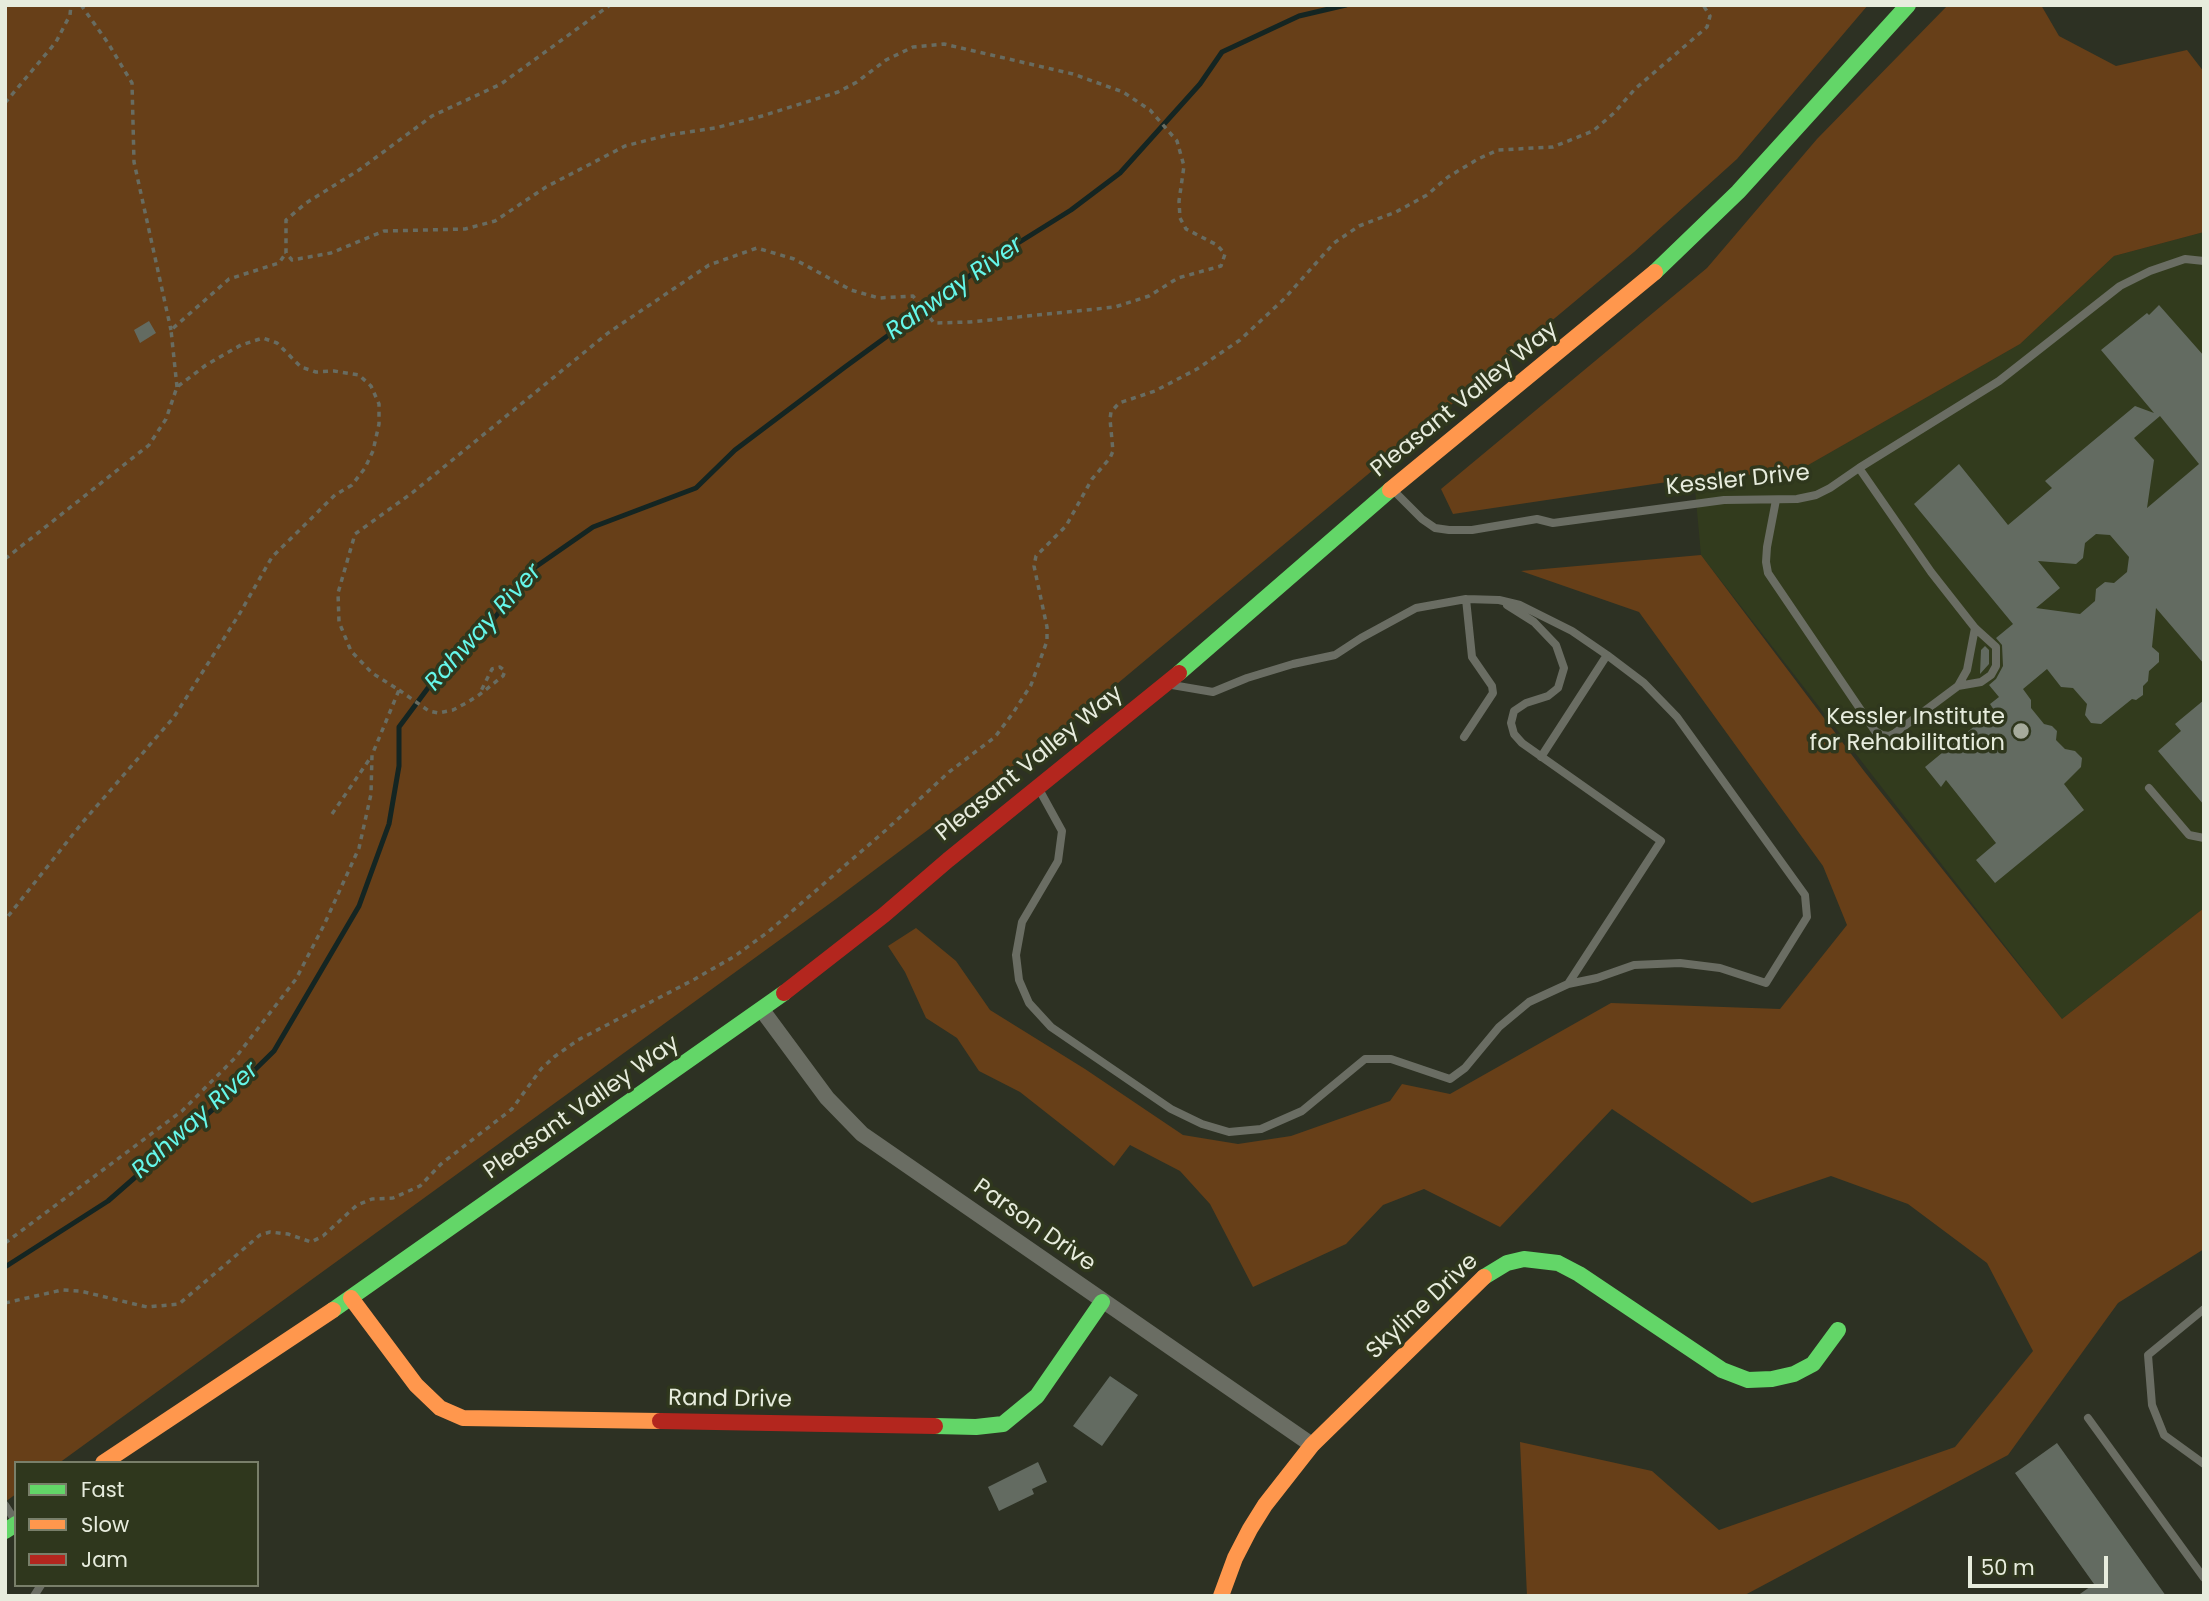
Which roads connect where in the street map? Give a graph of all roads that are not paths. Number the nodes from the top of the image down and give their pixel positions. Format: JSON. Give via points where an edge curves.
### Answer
{"nodes":[{"id":1,"x":1908,"y":5,"type":"edge"},
{"id":2,"x":2204,"y":261,"type":"edge"},
{"id":3,"x":1859,"y":468,"type":"junction"},
{"id":4,"x":1391,"y":489,"type":"junction"},
{"id":5,"x":1776,"y":500,"type":"junction"},
{"id":6,"x":1465,"y":599,"type":"junction"},
{"id":7,"x":1499,"y":600,"type":"junction"},
{"id":8,"x":1975,"y":628,"type":"junction"},
{"id":9,"x":1607,"y":655,"type":"junction"},
{"id":10,"x":1166,"y":684,"type":"junction"},
{"id":11,"x":1958,"y":686,"type":"junction"},
{"id":12,"x":1464,"y":737,"type":"dead end"},
{"id":13,"x":1541,"y":757,"type":"junction"},
{"id":14,"x":1038,"y":787,"type":"junction"},
{"id":15,"x":2149,"y":788,"type":"dead end"},
{"id":16,"x":2204,"y":838,"type":"edge"},
{"id":17,"x":1568,"y":984,"type":"junction"},
{"id":18,"x":762,"y":1010,"type":"junction"},
{"id":19,"x":351,"y":1298,"type":"junction"},
{"id":20,"x":1102,"y":1301,"type":"junction"},
{"id":21,"x":2204,"y":1309,"type":"edge"},
{"id":22,"x":1838,"y":1330,"type":"dead end"},
{"id":23,"x":2088,"y":1418,"type":"dead end"},
{"id":24,"x":1312,"y":1445,"type":"junction"},
{"id":25,"x":123,"y":1457,"type":"edge"},
{"id":26,"x":2204,"y":1464,"type":"edge"},
{"id":27,"x":2204,"y":1578,"type":"edge"},
{"id":28,"x":1222,"y":1596,"type":"edge"}],
"edges":[{"from":1,"to":4,"type":"main road","name":"Pleasant Valley Way","via":[[1738,192],[1653,274]]},
{"from":2,"to":3,"type":"lane","name":"Kessler Drive","via":[[2185,259],[2120,286],[1999,381]]},
{"from":3,"to":5,"type":"lane","name":"Kessler Drive","via":[[1816,495]]},
{"from":3,"to":8,"type":"lane"},
{"from":4,"to":5,"type":"lane","name":"Kessler Drive","via":[[1422,519],[1449,530],[1536,519],[1553,523],[1724,500]]},
{"from":4,"to":10,"type":"main road","name":"Pleasant Valley Way"},
{"from":5,"to":11,"type":"lane","via":[[1767,547],[1768,573],[1875,732],[1895,733]]},
{"from":6,"to":7,"type":"lane"},
{"from":6,"to":10,"type":"lane","via":[[1416,608],[1335,655],[1293,664],[1213,692]]},
{"from":6,"to":12,"type":"lane","via":[[1472,657],[1493,686],[1493,693]]},
{"from":7,"to":9,"type":"lane","via":[[1572,631]]},
{"from":7,"to":13,"type":"lane","via":[[1534,622],[1556,645],[1564,667],[1558,688],[1514,711],[1514,734]]},
{"from":8,"to":11,"type":"lane","via":[[1967,670]]},
{"from":8,"to":11,"type":"lane","via":[[1996,647],[1996,666],[1981,682]]},
{"from":9,"to":13,"type":"lane"},
{"from":9,"to":17,"type":"lane","via":[[1644,682],[1679,719],[1805,895],[1807,917],[1766,983],[1720,968],[1680,963],[1634,965]]},
{"from":10,"to":14,"type":"main road","name":"Pleasant Valley Way"},
{"from":13,"to":17,"type":"lane","via":[[1661,841]]},
{"from":14,"to":17,"type":"lane","via":[[1062,831],[1058,861],[1022,922],[1016,955],[1019,980],[1029,1003],[1051,1027],[1202,1125],[1229,1132],[1261,1129],[1303,1111],[1365,1059],[1391,1059],[1450,1079],[1529,1002]]},
{"from":14,"to":18,"type":"main road","name":"Pleasant Valley Way"},
{"from":15,"to":16,"type":"lane","via":[[2189,835]]},
{"from":18,"to":19,"type":"main road","name":"Pleasant Valley Way"},
{"from":18,"to":20,"type":"street","name":"Parson Drive","via":[[827,1098],[862,1134]]},
{"from":19,"to":20,"type":"main road","name":"Rand Drive","via":[[416,1385],[440,1408],[463,1418],[976,1427],[1003,1424],[1037,1396]]},
{"from":19,"to":25,"type":"main road","name":"Pleasant Valley Way"},
{"from":20,"to":24,"type":"street","name":"Parson Drive"},
{"from":21,"to":26,"type":"lane","via":[[2148,1355],[2151,1405],[2164,1434]]},
{"from":22,"to":24,"type":"main road","name":"Skyline Drive","via":[[1813,1364],[1772,1380],[1748,1380],[1722,1370],[1558,1263],[1524,1259],[1488,1273]]},
{"from":23,"to":27,"type":"lane"},
{"from":24,"to":28,"type":"main road","name":"Skyline Drive","via":[[1250,1529]]}]}
